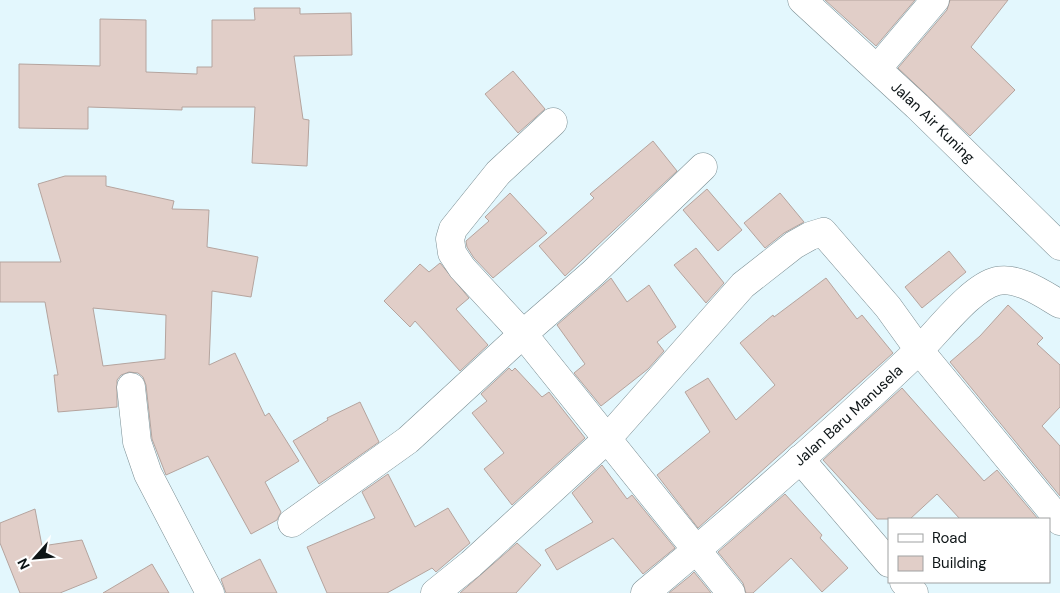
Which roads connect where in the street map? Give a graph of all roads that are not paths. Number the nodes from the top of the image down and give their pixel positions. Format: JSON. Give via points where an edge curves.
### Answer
{"nodes":[{"id":1,"x":802,"y":0,"type":"edge"},
{"id":2,"x":935,"y":0,"type":"edge"},
{"id":3,"x":876,"y":69,"type":"junction"},
{"id":4,"x":553,"y":122,"type":"dead end"},
{"id":5,"x":703,"y":167,"type":"dead end"},
{"id":6,"x":1060,"y":246,"type":"edge"},
{"id":7,"x":1060,"y":304,"type":"edge"},
{"id":8,"x":523,"y":334,"type":"junction"},
{"id":9,"x":919,"y":350,"type":"junction"},
{"id":10,"x":131,"y":387,"type":"dead end"},
{"id":11,"x":606,"y":440,"type":"junction"},
{"id":12,"x":800,"y":458,"type":"junction"},
{"id":13,"x":1060,"y":521,"type":"edge"},
{"id":14,"x":292,"y":523,"type":"dead end"},
{"id":15,"x":696,"y":551,"type":"junction"},
{"id":16,"x":888,"y":562,"type":"edge"},
{"id":17,"x":905,"y":583,"type":"edge"},
{"id":18,"x":210,"y":593,"type":"edge"},
{"id":19,"x":435,"y":593,"type":"edge"},
{"id":20,"x":645,"y":593,"type":"edge"},
{"id":21,"x":731,"y":593,"type":"edge"},
{"id":22,"x":914,"y":593,"type":"edge"}],
"edges":[{"from":1,"to":3,"type":"street","name":"Jalan Air Kuning"},
{"from":2,"to":3,"type":"street"},
{"from":3,"to":6,"type":"street","name":"Jalan Air Kuning","via":[[1014,198]]},
{"from":4,"to":8,"type":"street","via":[[498,173],[453,228],[450,239],[452,253],[462,268]]},
{"from":5,"to":8,"type":"street","via":[[593,273]]},
{"from":7,"to":9,"type":"street","name":"Jalan Baru Manusela","via":[[1023,285],[995,281],[958,309]]},
{"from":8,"to":11,"type":"street"},
{"from":8,"to":14,"type":"street","via":[[408,440]]},
{"from":9,"to":11,"type":"street","via":[[888,307],[823,232],[794,245],[743,285]]},
{"from":9,"to":12,"type":"street","name":"Jalan Baru Manusela"},
{"from":9,"to":13,"type":"street"},
{"from":10,"to":18,"type":"street","via":[[137,442],[148,474]]},
{"from":11,"to":15,"type":"street"},
{"from":11,"to":19,"type":"street"},
{"from":12,"to":15,"type":"street","name":"Jalan Baru Manusela"},
{"from":12,"to":16,"type":"street"},
{"from":15,"to":20,"type":"street","name":"Jalan Baru Manusela"},
{"from":15,"to":21,"type":"street"},
{"from":17,"to":22,"type":"street"}]}
